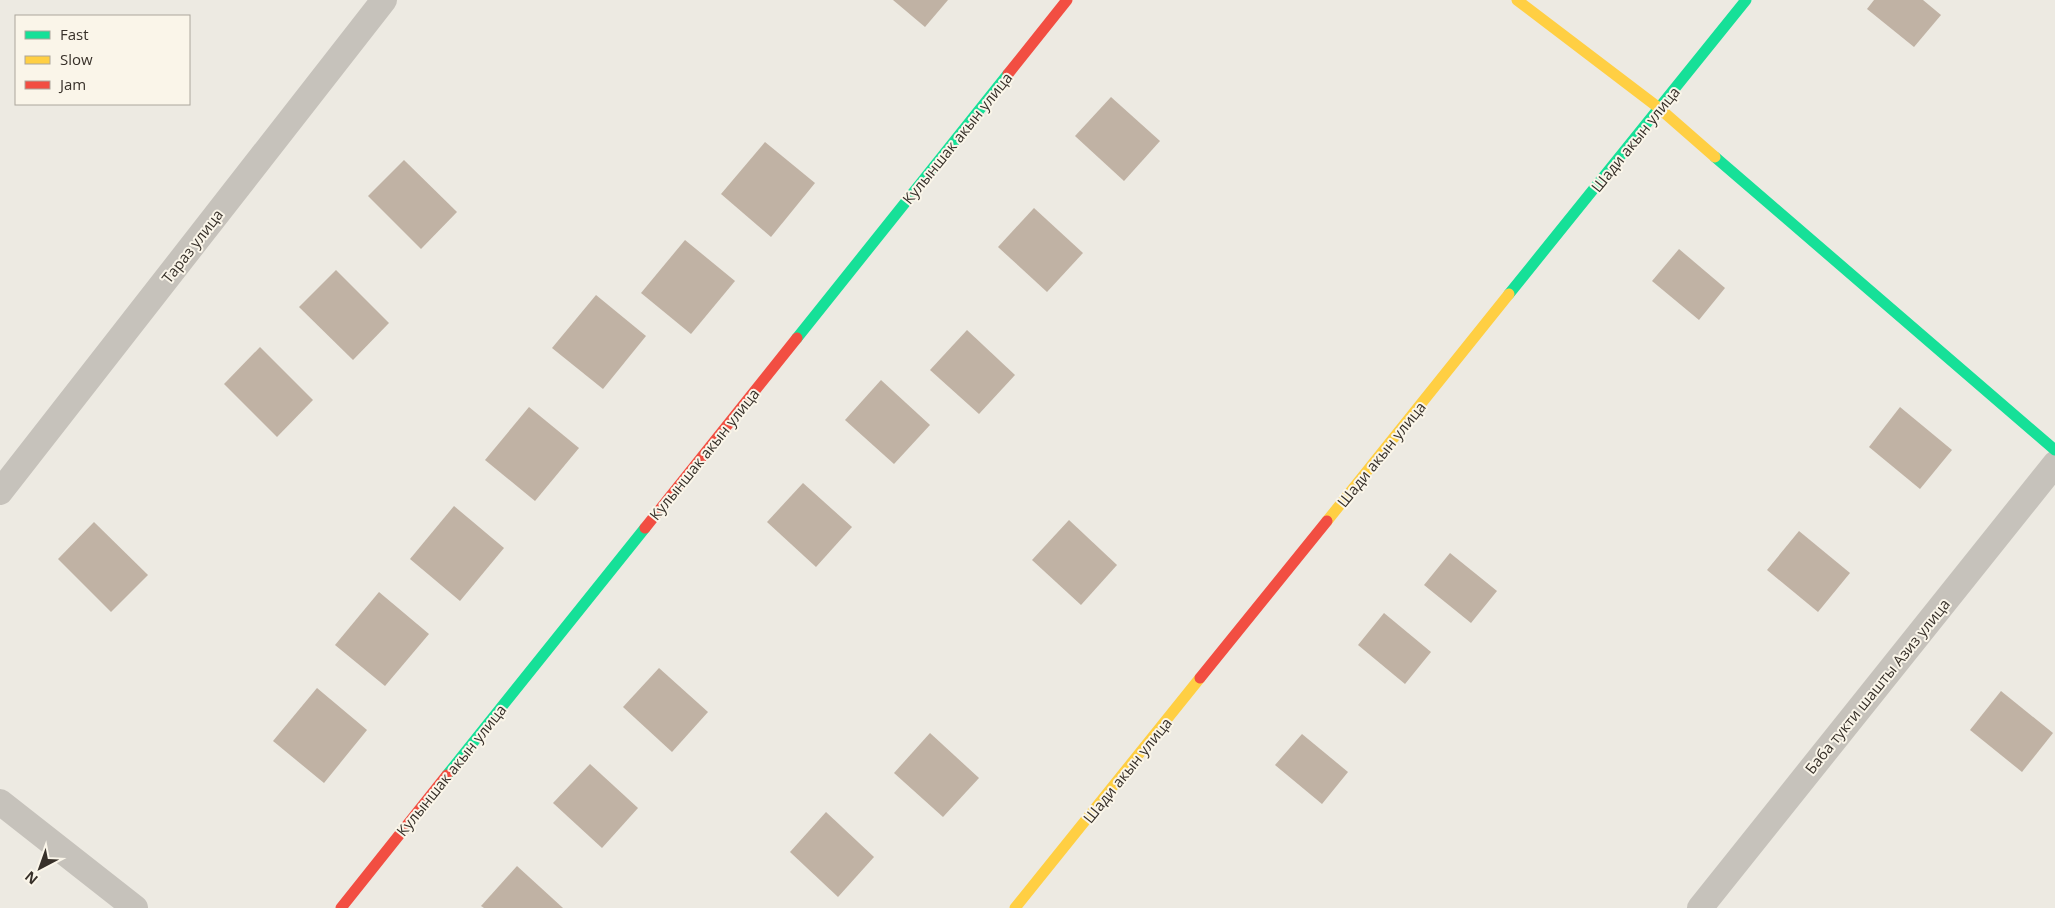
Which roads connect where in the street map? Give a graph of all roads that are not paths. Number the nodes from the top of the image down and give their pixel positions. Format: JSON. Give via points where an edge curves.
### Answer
{"nodes":[{"id":1,"x":384,"y":0,"type":"edge"},
{"id":2,"x":1067,"y":0,"type":"edge"},
{"id":3,"x":1517,"y":0,"type":"edge"},
{"id":4,"x":1746,"y":0,"type":"edge"},
{"id":5,"x":1659,"y":108,"type":"junction"},
{"id":6,"x":2055,"y":450,"type":"edge"},
{"id":7,"x":2055,"y":464,"type":"edge"},
{"id":8,"x":0,"y":492,"type":"edge"},
{"id":9,"x":0,"y":802,"type":"edge"},
{"id":10,"x":136,"y":908,"type":"edge"},
{"id":11,"x":341,"y":908,"type":"edge"},
{"id":12,"x":1015,"y":908,"type":"edge"},
{"id":13,"x":1700,"y":908,"type":"edge"}],
"edges":[{"from":1,"to":8,"type":"street","name":"Тараз улица"},
{"from":2,"to":11,"type":"street","name":"Кулыншак акын улица"},
{"from":3,"to":5,"type":"street"},
{"from":4,"to":5,"type":"street","name":"Шади акын улица"},
{"from":5,"to":6,"type":"street"},
{"from":5,"to":12,"type":"street","name":"Шади акын улица"},
{"from":7,"to":13,"type":"street","name":"Баба тукти шашты Азиз улица"},
{"from":9,"to":10,"type":"street"}]}
